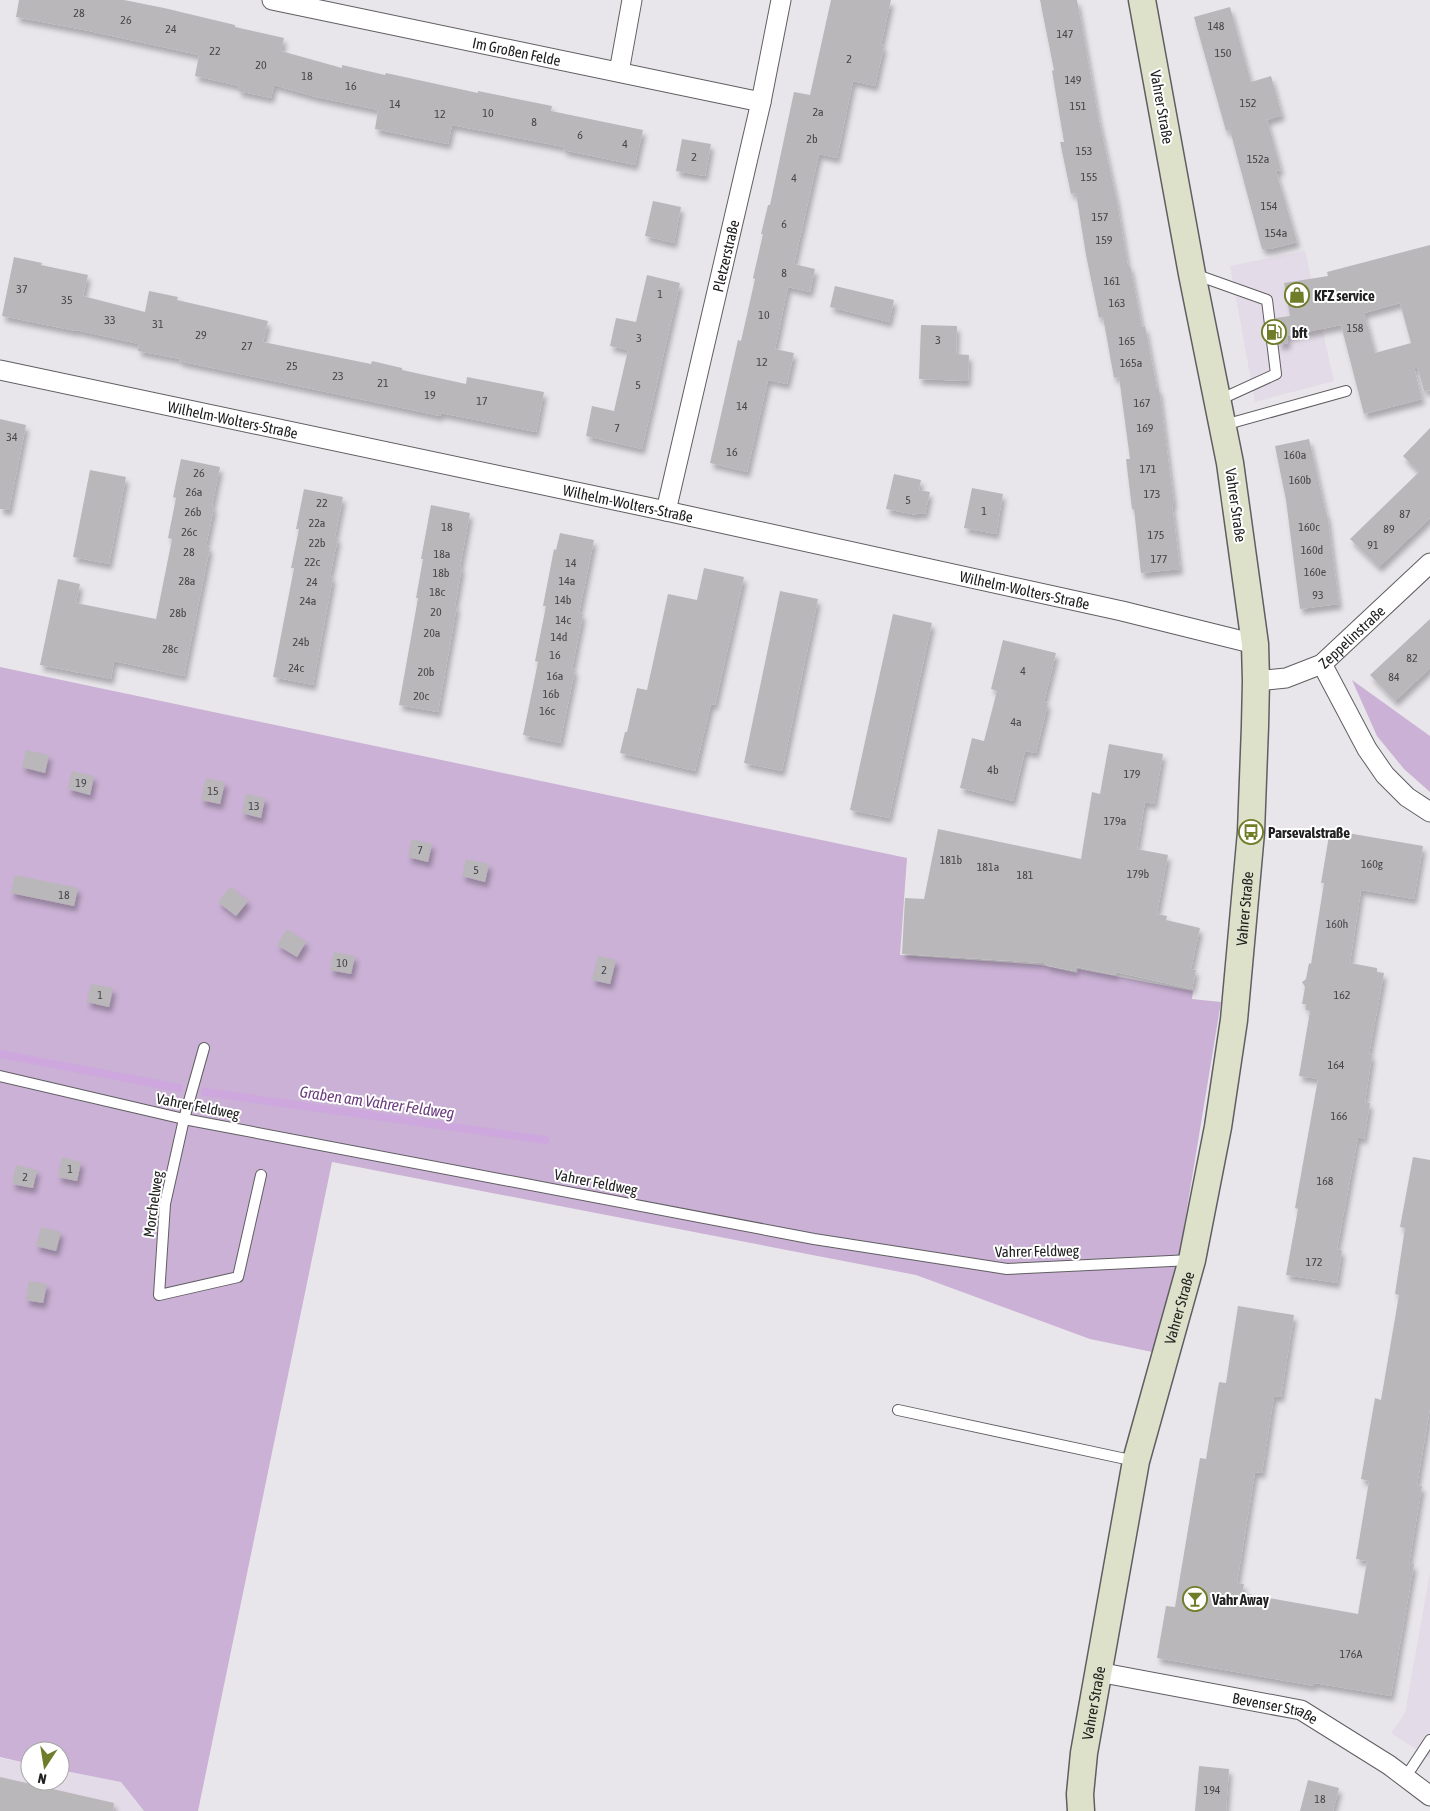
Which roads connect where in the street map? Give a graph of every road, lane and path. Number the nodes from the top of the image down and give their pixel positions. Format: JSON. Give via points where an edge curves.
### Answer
{"nodes":[{"id":1,"x":272,"y":0,"type":"edge"},
{"id":2,"x":632,"y":0,"type":"edge"},
{"id":3,"x":781,"y":0,"type":"edge"},
{"id":4,"x":1142,"y":0,"type":"edge"},
{"id":5,"x":619,"y":72,"type":"junction"},
{"id":6,"x":761,"y":102,"type":"junction"},
{"id":7,"x":1192,"y":274,"type":"junction"},
{"id":8,"x":0,"y":370,"type":"edge"},
{"id":9,"x":1346,"y":391,"type":"dead end"},
{"id":10,"x":1220,"y":413,"type":"junction"},
{"id":11,"x":666,"y":511,"type":"junction"},
{"id":12,"x":1430,"y":563,"type":"edge"},
{"id":13,"x":1255,"y":644,"type":"junction"},
{"id":14,"x":1322,"y":664,"type":"junction"},
{"id":15,"x":1256,"y":681,"type":"junction"},
{"id":16,"x":1430,"y":812,"type":"edge"},
{"id":17,"x":204,"y":1048,"type":"dead end"},
{"id":18,"x":0,"y":1076,"type":"edge"},
{"id":19,"x":184,"y":1119,"type":"junction"},
{"id":20,"x":261,"y":1176,"type":"dead end"},
{"id":21,"x":1192,"y":1260,"type":"junction"},
{"id":22,"x":898,"y":1410,"type":"dead end"},
{"id":23,"x":1136,"y":1461,"type":"junction"},
{"id":24,"x":1098,"y":1672,"type":"junction"},
{"id":25,"x":1430,"y":1740,"type":"edge"},
{"id":26,"x":1405,"y":1778,"type":"junction"},
{"id":27,"x":1430,"y":1796,"type":"edge"},
{"id":28,"x":1081,"y":1811,"type":"edge"}],
"edges":[{"from":1,"to":5,"type":"street","name":"Im Großen Felde"},
{"from":2,"to":5,"type":"street"},
{"from":3,"to":6,"type":"street","name":"Pletzerstraße"},
{"from":4,"to":7,"type":"main road","name":"Vahrer Straße"},
{"from":5,"to":6,"type":"street","name":"Im Großen Felde"},
{"from":6,"to":11,"type":"street","name":"Pletzerstraße"},
{"from":7,"to":10,"type":"main road","name":"Vahrer Straße"},
{"from":7,"to":10,"type":"lane","via":[[1267,300],[1276,374]]},
{"from":8,"to":11,"type":"street","name":"Wilhelm-Wolters-Straße"},
{"from":9,"to":10,"type":"lane"},
{"from":10,"to":13,"type":"main road","name":"Vahrer Straße"},
{"from":11,"to":13,"type":"street","name":"Wilhelm-Wolters-Straße","via":[[1122,611]]},
{"from":12,"to":14,"type":"street","name":"Zeppelinstraße"},
{"from":13,"to":15,"type":"main road","name":"Vahrer Straße"},
{"from":14,"to":15,"type":"street","name":"Zeppelinstraße","via":[[1286,678]]},
{"from":14,"to":16,"type":"street","via":[[1367,749],[1385,775]]},
{"from":15,"to":21,"type":"main road","name":"Vahrer Straße","via":[[1250,832],[1234,1020],[1218,1127]]},
{"from":17,"to":19,"type":"lane","name":"Morchelweg"},
{"from":18,"to":19,"type":"lane","name":"Vahrer Feldweg"},
{"from":19,"to":20,"type":"lane","name":"Morchelweg","via":[[165,1204],[159,1295],[238,1277]]},
{"from":19,"to":21,"type":"lane","name":"Vahrer Feldweg","via":[[814,1239],[1007,1269]]},
{"from":21,"to":23,"type":"main road","name":"Vahrer Straße"},
{"from":22,"to":23,"type":"lane"},
{"from":23,"to":24,"type":"main road","name":"Vahrer Straße"},
{"from":24,"to":26,"type":"street","name":"Bevenser Straße","via":[[1301,1710]]},
{"from":24,"to":28,"type":"main road","name":"Vahrer Straße","via":[[1084,1753]]},
{"from":25,"to":26,"type":"lane"},
{"from":26,"to":27,"type":"street","name":"Bevenser Straße"}]}
